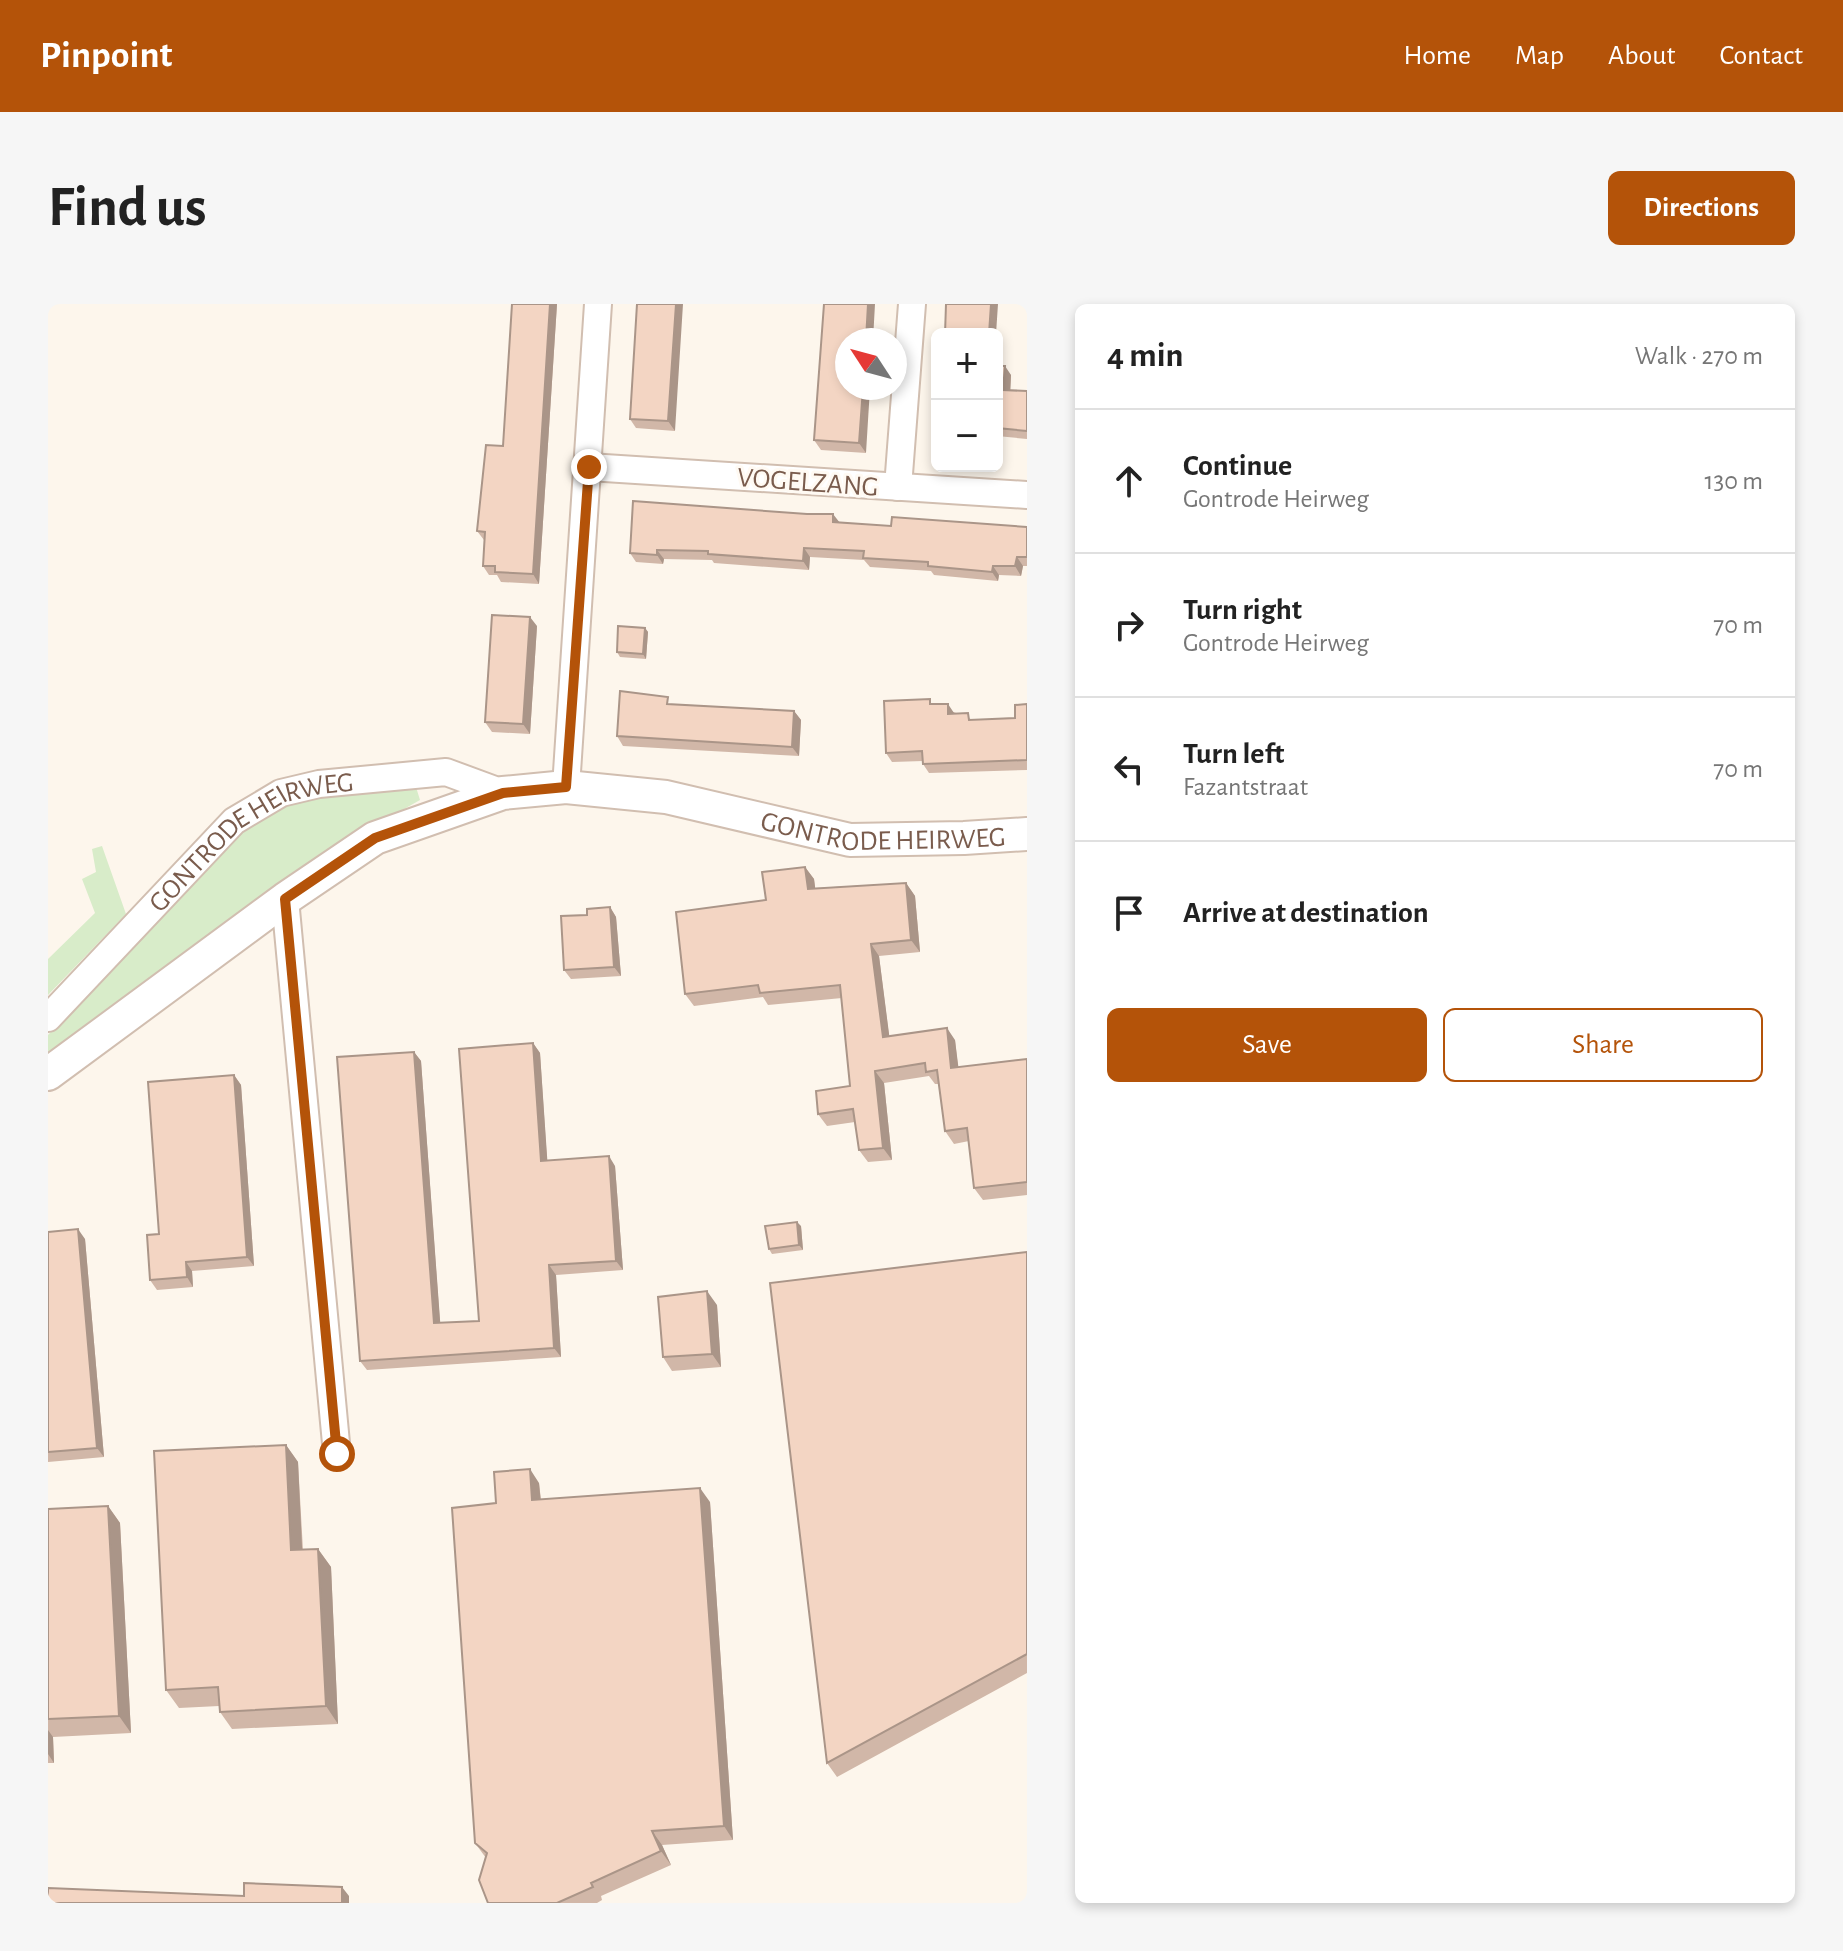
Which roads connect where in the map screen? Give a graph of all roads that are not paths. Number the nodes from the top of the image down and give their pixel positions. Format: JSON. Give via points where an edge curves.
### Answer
{"nodes":[{"id":1,"x":598,"y":304,"type":"edge"},
{"id":2,"x":912,"y":304,"type":"edge"},
{"id":3,"x":589,"y":467,"type":"junction"},
{"id":4,"x":898,"y":487,"type":"junction"},
{"id":5,"x":1027,"y":495,"type":"edge"},
{"id":6,"x":566,"y":787,"type":"junction"},
{"id":7,"x":503,"y":793,"type":"junction"},
{"id":8,"x":1027,"y":834,"type":"edge"},
{"id":9,"x":285,"y":899,"type":"junction"},
{"id":10,"x":48,"y":1018,"type":"edge"},
{"id":11,"x":48,"y":1074,"type":"edge"},
{"id":12,"x":337,"y":1454,"type":"dead end"}],
"edges":[{"from":1,"to":3,"type":"street"},
{"from":2,"to":4,"type":"street"},
{"from":3,"to":4,"type":"street","name":"VOGELZANG"},
{"from":3,"to":6,"type":"street"},
{"from":4,"to":5,"type":"street","name":"VOGELZANG"},
{"from":6,"to":7,"type":"street","name":"GONTRODE HEIRWEG"},
{"from":6,"to":8,"type":"street","name":"GONTRODE HEIRWEG","via":[[666,797],[850,840]]},
{"from":7,"to":9,"type":"street","name":"GONTRODE HEIRWEG","via":[[375,838]]},
{"from":7,"to":10,"type":"street","name":"GONTRODE HEIRWEG","via":[[446,772],[319,784],[281,793],[234,821]]},
{"from":9,"to":11,"type":"street","name":"GONTRODE HEIRWEG"},
{"from":9,"to":12,"type":"street","name":"GONTRODE HEIRWEG"}]}
